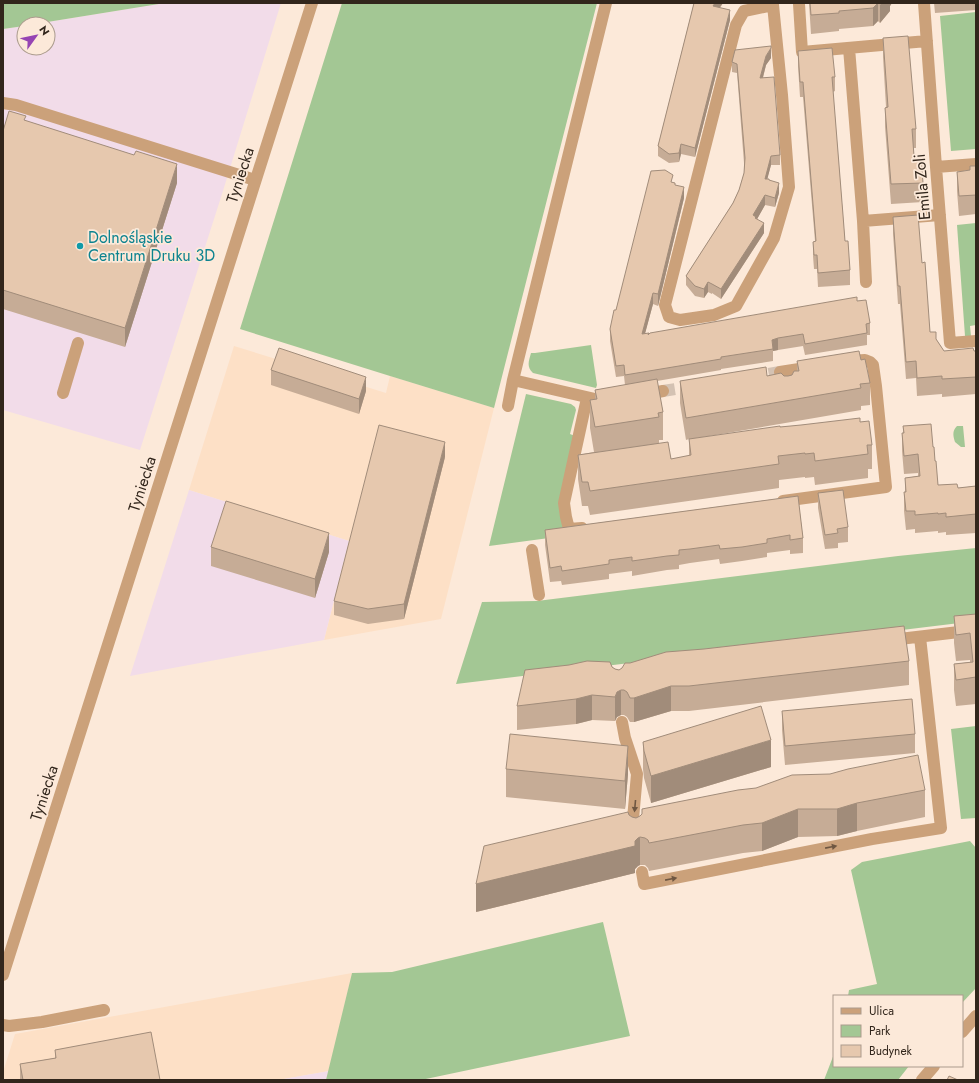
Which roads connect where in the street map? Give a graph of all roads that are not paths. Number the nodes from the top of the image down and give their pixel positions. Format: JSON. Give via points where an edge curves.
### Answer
{"nodes":[{"id":1,"x":312,"y":3,"type":"edge"},
{"id":2,"x":606,"y":3,"type":"edge"},
{"id":3,"x":924,"y":3,"type":"edge"},
{"id":4,"x":773,"y":4,"type":"edge"},
{"id":5,"x":799,"y":4,"type":"edge"},
{"id":6,"x":927,"y":41,"type":"junction"},
{"id":7,"x":849,"y":48,"type":"junction"},
{"id":8,"x":3,"y":103,"type":"edge"},
{"id":9,"x":976,"y":164,"type":"edge"},
{"id":10,"x":936,"y":167,"type":"junction"},
{"id":11,"x":255,"y":180,"type":"junction"},
{"id":12,"x":940,"y":215,"type":"junction"},
{"id":13,"x":863,"y":221,"type":"junction"},
{"id":14,"x":866,"y":282,"type":"dead end"},
{"id":15,"x":976,"y":341,"type":"edge"},
{"id":16,"x":78,"y":343,"type":"dead end"},
{"id":17,"x":842,"y":362,"type":"edge"},
{"id":18,"x":822,"y":365,"type":"edge"},
{"id":19,"x":513,"y":380,"type":"junction"},
{"id":20,"x":786,"y":384,"type":"edge"},
{"id":21,"x":664,"y":391,"type":"tunnel mouth"},
{"id":22,"x":63,"y":393,"type":"dead end"},
{"id":23,"x":629,"y":397,"type":"edge"},
{"id":24,"x":588,"y":398,"type":"junction"},
{"id":25,"x":608,"y":401,"type":"edge"},
{"id":26,"x":508,"y":406,"type":"dead end"},
{"id":27,"x":771,"y":503,"type":"edge"},
{"id":28,"x":590,"y":527,"type":"edge"},
{"id":29,"x":532,"y":550,"type":"dead end"},
{"id":30,"x":539,"y":595,"type":"dead end"},
{"id":31,"x":976,"y":630,"type":"edge"},
{"id":32,"x":920,"y":637,"type":"junction"},
{"id":33,"x":880,"y":642,"type":"edge"},
{"id":34,"x":622,"y":722,"type":"dead end"},
{"id":35,"x":635,"y":838,"type":"edge"},
{"id":36,"x":642,"y":872,"type":"dead end"},
{"id":37,"x":3,"y":975,"type":"edge"},
{"id":38,"x":104,"y":1010,"type":"dead end"},
{"id":39,"x":976,"y":1016,"type":"edge"},
{"id":40,"x":3,"y":1025,"type":"edge"},
{"id":41,"x":963,"y":1031,"type":"edge"},
{"id":42,"x":933,"y":1067,"type":"edge"},
{"id":43,"x":922,"y":1080,"type":"edge"}],
"edges":[{"from":1,"to":11,"type":"street","name":"Tyniecka"},
{"from":2,"to":19,"type":"street"},
{"from":3,"to":6,"type":"street","name":"Emila Zoli"},
{"from":4,"to":4,"type":"street","via":[[744,11],[736,25],[665,305],[669,317],[680,320],[714,315],[736,306],[774,238],[789,187]]},
{"from":5,"to":7,"type":"street","via":[[802,52]]},
{"from":6,"to":7,"type":"street"},
{"from":6,"to":10,"type":"street","name":"Emila Zoli"},
{"from":7,"to":13,"type":"street"},
{"from":8,"to":11,"type":"street"},
{"from":9,"to":10,"type":"street"},
{"from":10,"to":12,"type":"street","name":"Emila Zoli"},
{"from":11,"to":37,"type":"street","name":"Tyniecka"},
{"from":12,"to":13,"type":"street"},
{"from":12,"to":15,"type":"street","name":"Emila Zoli","via":[[950,343]]},
{"from":13,"to":14,"type":"street"},
{"from":16,"to":22,"type":"street"},
{"from":17,"to":27,"type":"street","via":[[865,360],[873,365],[886,487]]},
{"from":18,"to":20,"type":"street","via":[[781,372]]},
{"from":19,"to":24,"type":"street"},
{"from":19,"to":26,"type":"street"},
{"from":21,"to":23,"type":"street"},
{"from":24,"to":25,"type":"street"},
{"from":24,"to":28,"type":"street","via":[[564,503],[570,529]]},
{"from":29,"to":30,"type":"street"},
{"from":31,"to":32,"type":"street"},
{"from":32,"to":33,"type":"street"},
{"from":36,"to":32,"type":"street","one_way":true,"via":[[644,884],[941,828]]},
{"from":34,"to":35,"type":"street","one_way":true,"via":[[636,774],[633,819]]},
{"from":38,"to":40,"type":"street","via":[[42,1022]]},
{"from":39,"to":41,"type":"street"},
{"from":42,"to":43,"type":"street"}]}
